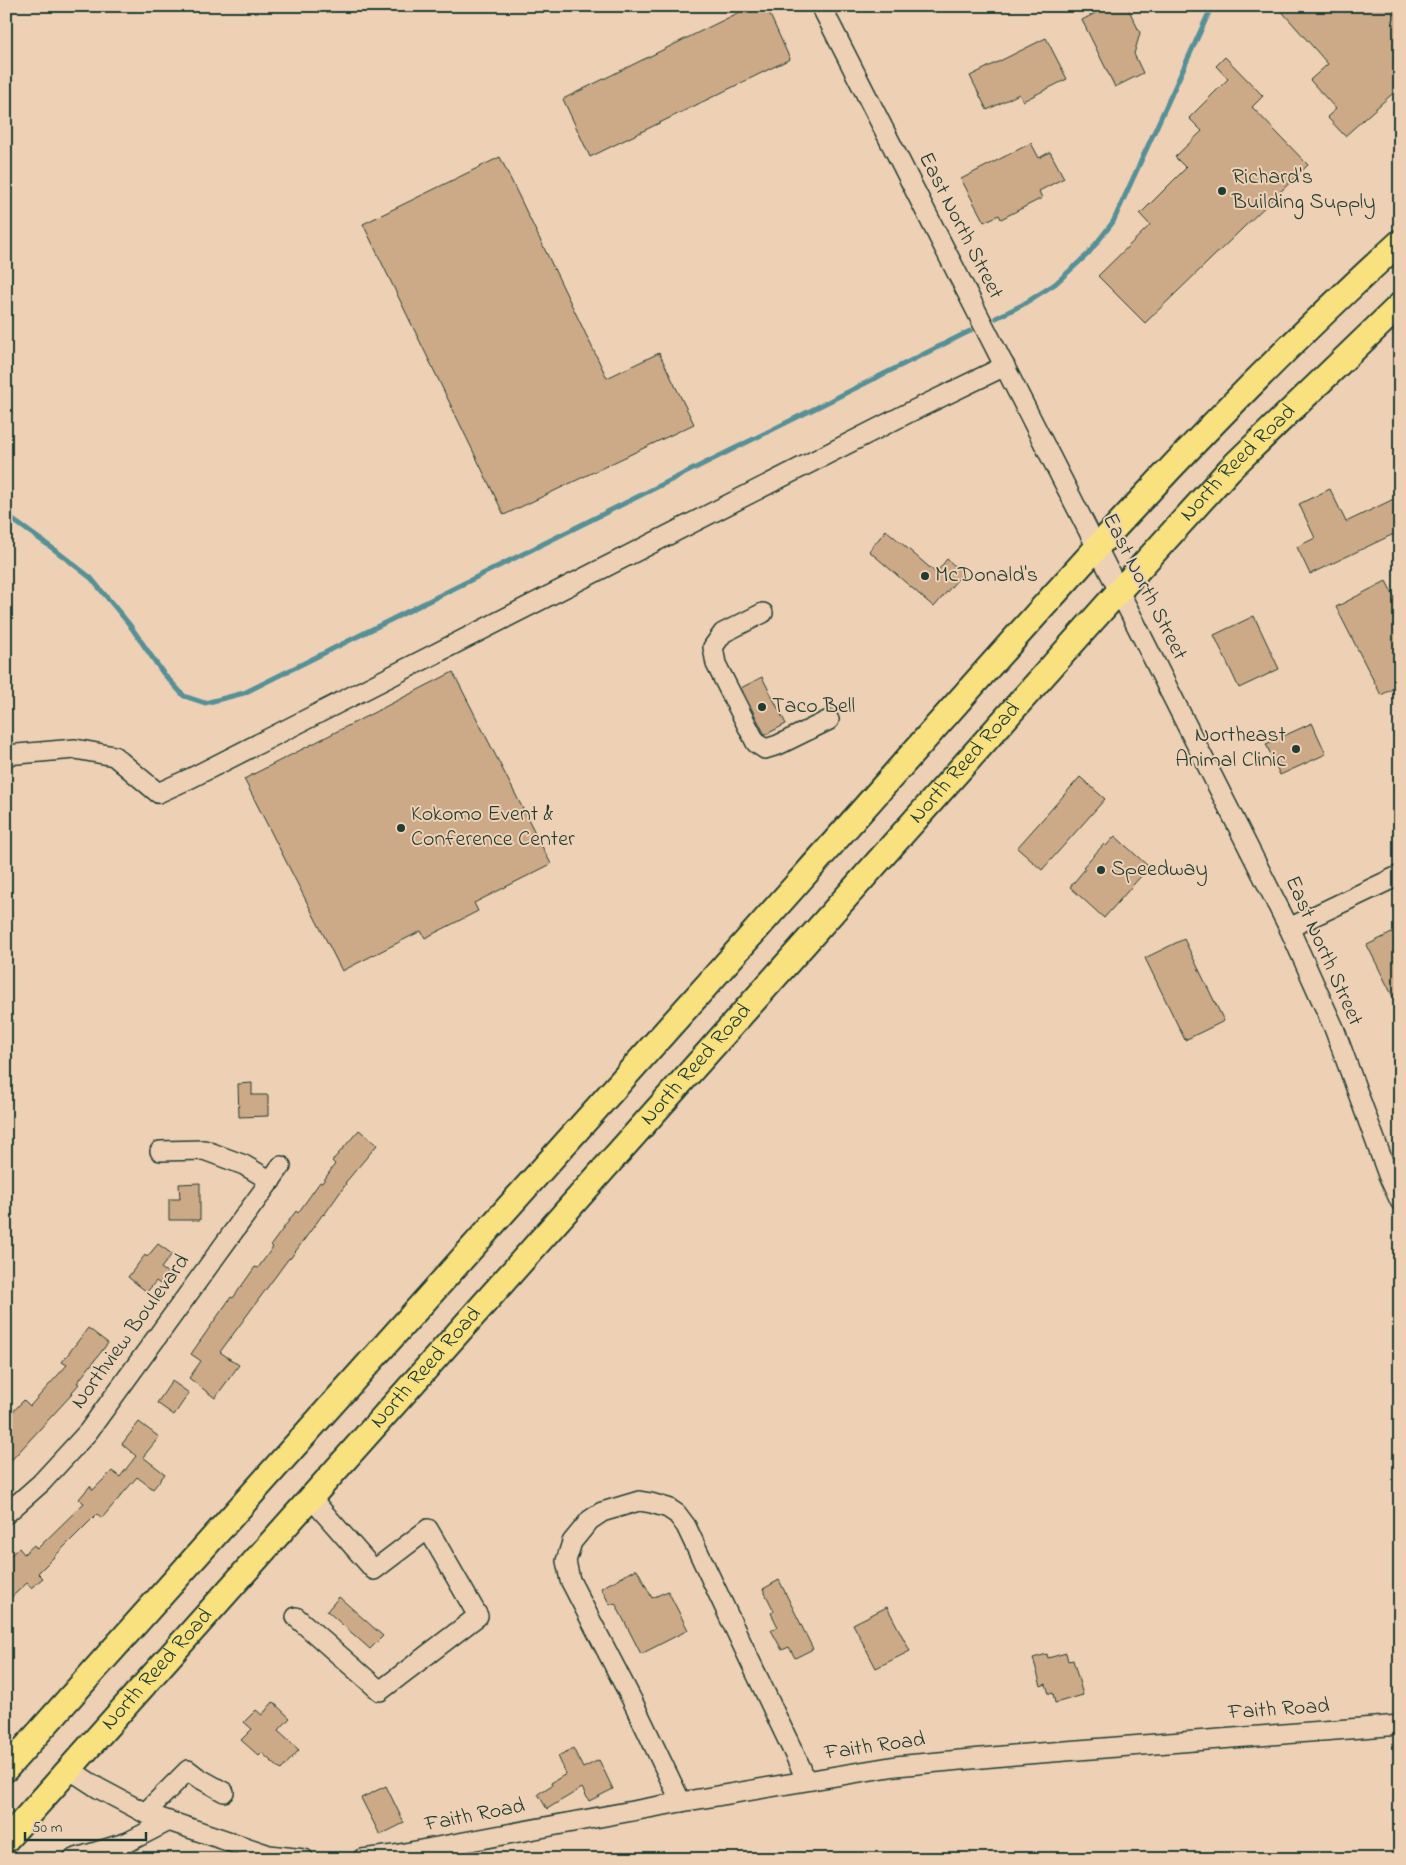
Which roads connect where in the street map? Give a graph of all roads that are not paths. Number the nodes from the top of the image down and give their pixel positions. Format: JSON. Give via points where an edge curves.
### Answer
{"nodes":[{"id":1,"x":821,"y":6,"type":"edge"},
{"id":2,"x":1400,"y":242,"type":"edge"},
{"id":3,"x":1400,"y":305,"type":"edge"},
{"id":4,"x":1005,"y":366,"type":"junction"},
{"id":5,"x":1097,"y":547,"type":"junction"},
{"id":6,"x":1119,"y":591,"type":"junction"},
{"id":7,"x":763,"y":613,"type":"dead end"},
{"id":8,"x":828,"y":720,"type":"dead end"},
{"id":9,"x":6,"y":755,"type":"edge"},
{"id":10,"x":1400,"y":874,"type":"edge"},
{"id":11,"x":1289,"y":928,"type":"junction"},
{"id":12,"x":160,"y":1151,"type":"dead end"},
{"id":13,"x":1400,"y":1201,"type":"edge"},
{"id":14,"x":311,"y":1498,"type":"junction"},
{"id":15,"x":6,"y":1514,"type":"edge"},
{"id":16,"x":296,"y":1617,"type":"dead end"},
{"id":17,"x":1400,"y":1725,"type":"edge"},
{"id":18,"x":6,"y":1769,"type":"edge"},
{"id":19,"x":69,"y":1770,"type":"junction"},
{"id":20,"x":805,"y":1780,"type":"junction"},
{"id":21,"x":224,"y":1792,"type":"dead end"},
{"id":22,"x":681,"y":1802,"type":"junction"},
{"id":23,"x":145,"y":1814,"type":"junction"},
{"id":24,"x":167,"y":1822,"type":"junction"},
{"id":25,"x":6,"y":1840,"type":"edge"},
{"id":26,"x":394,"y":1857,"type":"edge"},
{"id":27,"x":73,"y":1859,"type":"edge"},
{"id":28,"x":304,"y":1859,"type":"edge"},
{"id":29,"x":362,"y":1859,"type":"edge"}],
"edges":[{"from":1,"to":4,"type":"street","name":"East North Street"},
{"from":2,"to":5,"type":"main road","name":"North Reed Road","via":[[1220,415]]},
{"from":3,"to":6,"type":"main road","name":"North Reed Road","via":[[1230,469]]},
{"from":4,"to":5,"type":"street","name":"East North Street"},
{"from":4,"to":9,"type":"street","via":[[158,793],[114,756],[75,749]]},
{"from":5,"to":6,"type":"street","name":"East North Street"},
{"from":5,"to":18,"type":"main road","name":"North Reed Road"},
{"from":6,"to":11,"type":"street","name":"East North Street"},
{"from":6,"to":14,"type":"main road","name":"North Reed Road"},
{"from":7,"to":8,"type":"street","via":[[723,633],[714,647],[716,664],[756,743],[765,749],[778,745]]},
{"from":10,"to":11,"type":"street"},
{"from":11,"to":13,"type":"street","name":"East North Street","via":[[1334,1028]]},
{"from":12,"to":15,"type":"street","name":"Northview Boulevard","via":[[204,1150],[276,1173],[88,1432],[41,1483]]},
{"from":14,"to":16,"type":"street","via":[[374,1570],[428,1529],[478,1616],[380,1692]]},
{"from":14,"to":19,"type":"main road","name":"North Reed Road"},
{"from":17,"to":20,"type":"street","name":"Faith Road","via":[[1004,1756],[896,1766]]},
{"from":19,"to":23,"type":"street"},
{"from":19,"to":25,"type":"main road","name":"North Reed Road"},
{"from":20,"to":22,"type":"street","name":"Faith Road"},
{"from":20,"to":22,"type":"street","via":[[686,1526],[668,1508],[639,1501],[602,1512],[590,1520],[572,1542],[566,1561],[570,1580]]},
{"from":21,"to":23,"type":"street","via":[[188,1770]]},
{"from":22,"to":26,"type":"street","name":"Faith Road"},
{"from":23,"to":24,"type":"street"},
{"from":24,"to":27,"type":"street","via":[[128,1842]]},
{"from":24,"to":28,"type":"street","via":[[269,1855]]},
{"from":26,"to":29,"type":"street","name":"Faith Road"}]}
